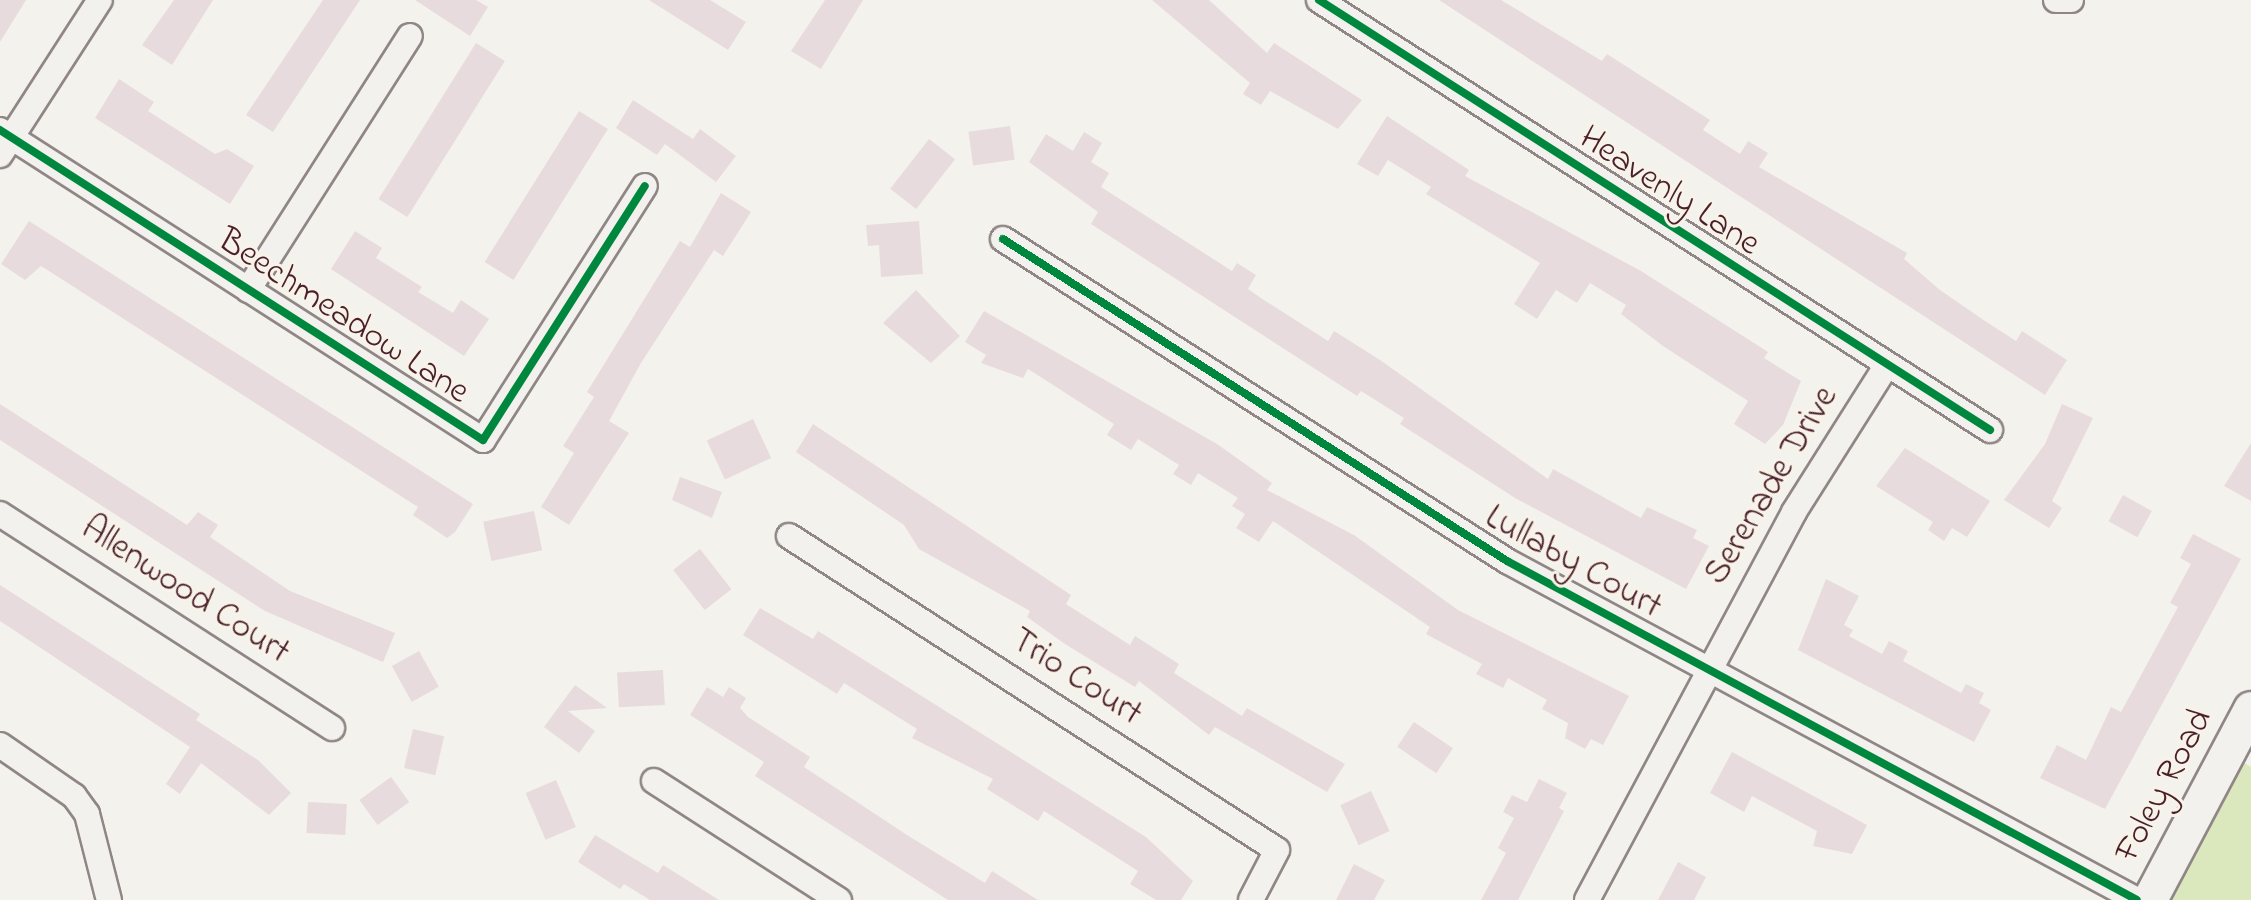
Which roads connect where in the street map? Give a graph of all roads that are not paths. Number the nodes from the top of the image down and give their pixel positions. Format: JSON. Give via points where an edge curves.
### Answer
{"nodes":[{"id":1,"x":100,"y":0,"type":"edge"},
{"id":2,"x":1319,"y":0,"type":"edge"},
{"id":3,"x":2056,"y":0,"type":"edge"},
{"id":4,"x":2071,"y":0,"type":"edge"},
{"id":5,"x":410,"y":36,"type":"dead end"},
{"id":6,"x":4,"y":141,"type":"edge"},
{"id":7,"x":645,"y":186,"type":"dead end"},
{"id":8,"x":1003,"y":239,"type":"dead end"},
{"id":9,"x":248,"y":290,"type":"junction"},
{"id":10,"x":1887,"y":365,"type":"junction"},
{"id":11,"x":1990,"y":430,"type":"dead end"},
{"id":12,"x":0,"y":514,"type":"edge"},
{"id":13,"x":789,"y":536,"type":"dead end"},
{"id":14,"x":1708,"y":670,"type":"junction"},
{"id":15,"x":2251,"y":709,"type":"edge"},
{"id":16,"x":332,"y":728,"type":"dead end"},
{"id":17,"x":0,"y":745,"type":"edge"},
{"id":18,"x":654,"y":781,"type":"dead end"},
{"id":19,"x":109,"y":900,"type":"edge"},
{"id":20,"x":839,"y":900,"type":"edge"},
{"id":21,"x":1251,"y":900,"type":"edge"},
{"id":22,"x":1587,"y":900,"type":"edge"},
{"id":23,"x":2137,"y":900,"type":"edge"},
{"id":24,"x":2150,"y":900,"type":"edge"}],
"edges":[{"from":1,"to":6,"type":"street"},
{"from":2,"to":10,"type":"street","name":"Heavenly Lane"},
{"from":3,"to":4,"type":"street"},
{"from":5,"to":9,"type":"street"},
{"from":6,"to":9,"type":"street","name":"Beechmeadow Lane"},
{"from":7,"to":9,"type":"street","name":"Beechmeadow Lane","via":[[483,440]]},
{"from":8,"to":14,"type":"street","name":"Lullaby Court","via":[[1481,546]]},
{"from":10,"to":11,"type":"street","name":"Heavenly Lane"},
{"from":10,"to":14,"type":"street","name":"Serenade Drive","via":[[1794,512]]},
{"from":12,"to":16,"type":"street","name":"Allenwood Court"},
{"from":13,"to":21,"type":"street","name":"Trio Court","via":[[1277,850]]},
{"from":14,"to":22,"type":"street","name":"Serenade Drive"},
{"from":14,"to":23,"type":"street","name":"Lullaby Court"},
{"from":15,"to":24,"type":"street","name":"Foley Road"},
{"from":17,"to":19,"type":"street","via":[[74,796],[87,814]]},
{"from":18,"to":20,"type":"street"}]}
